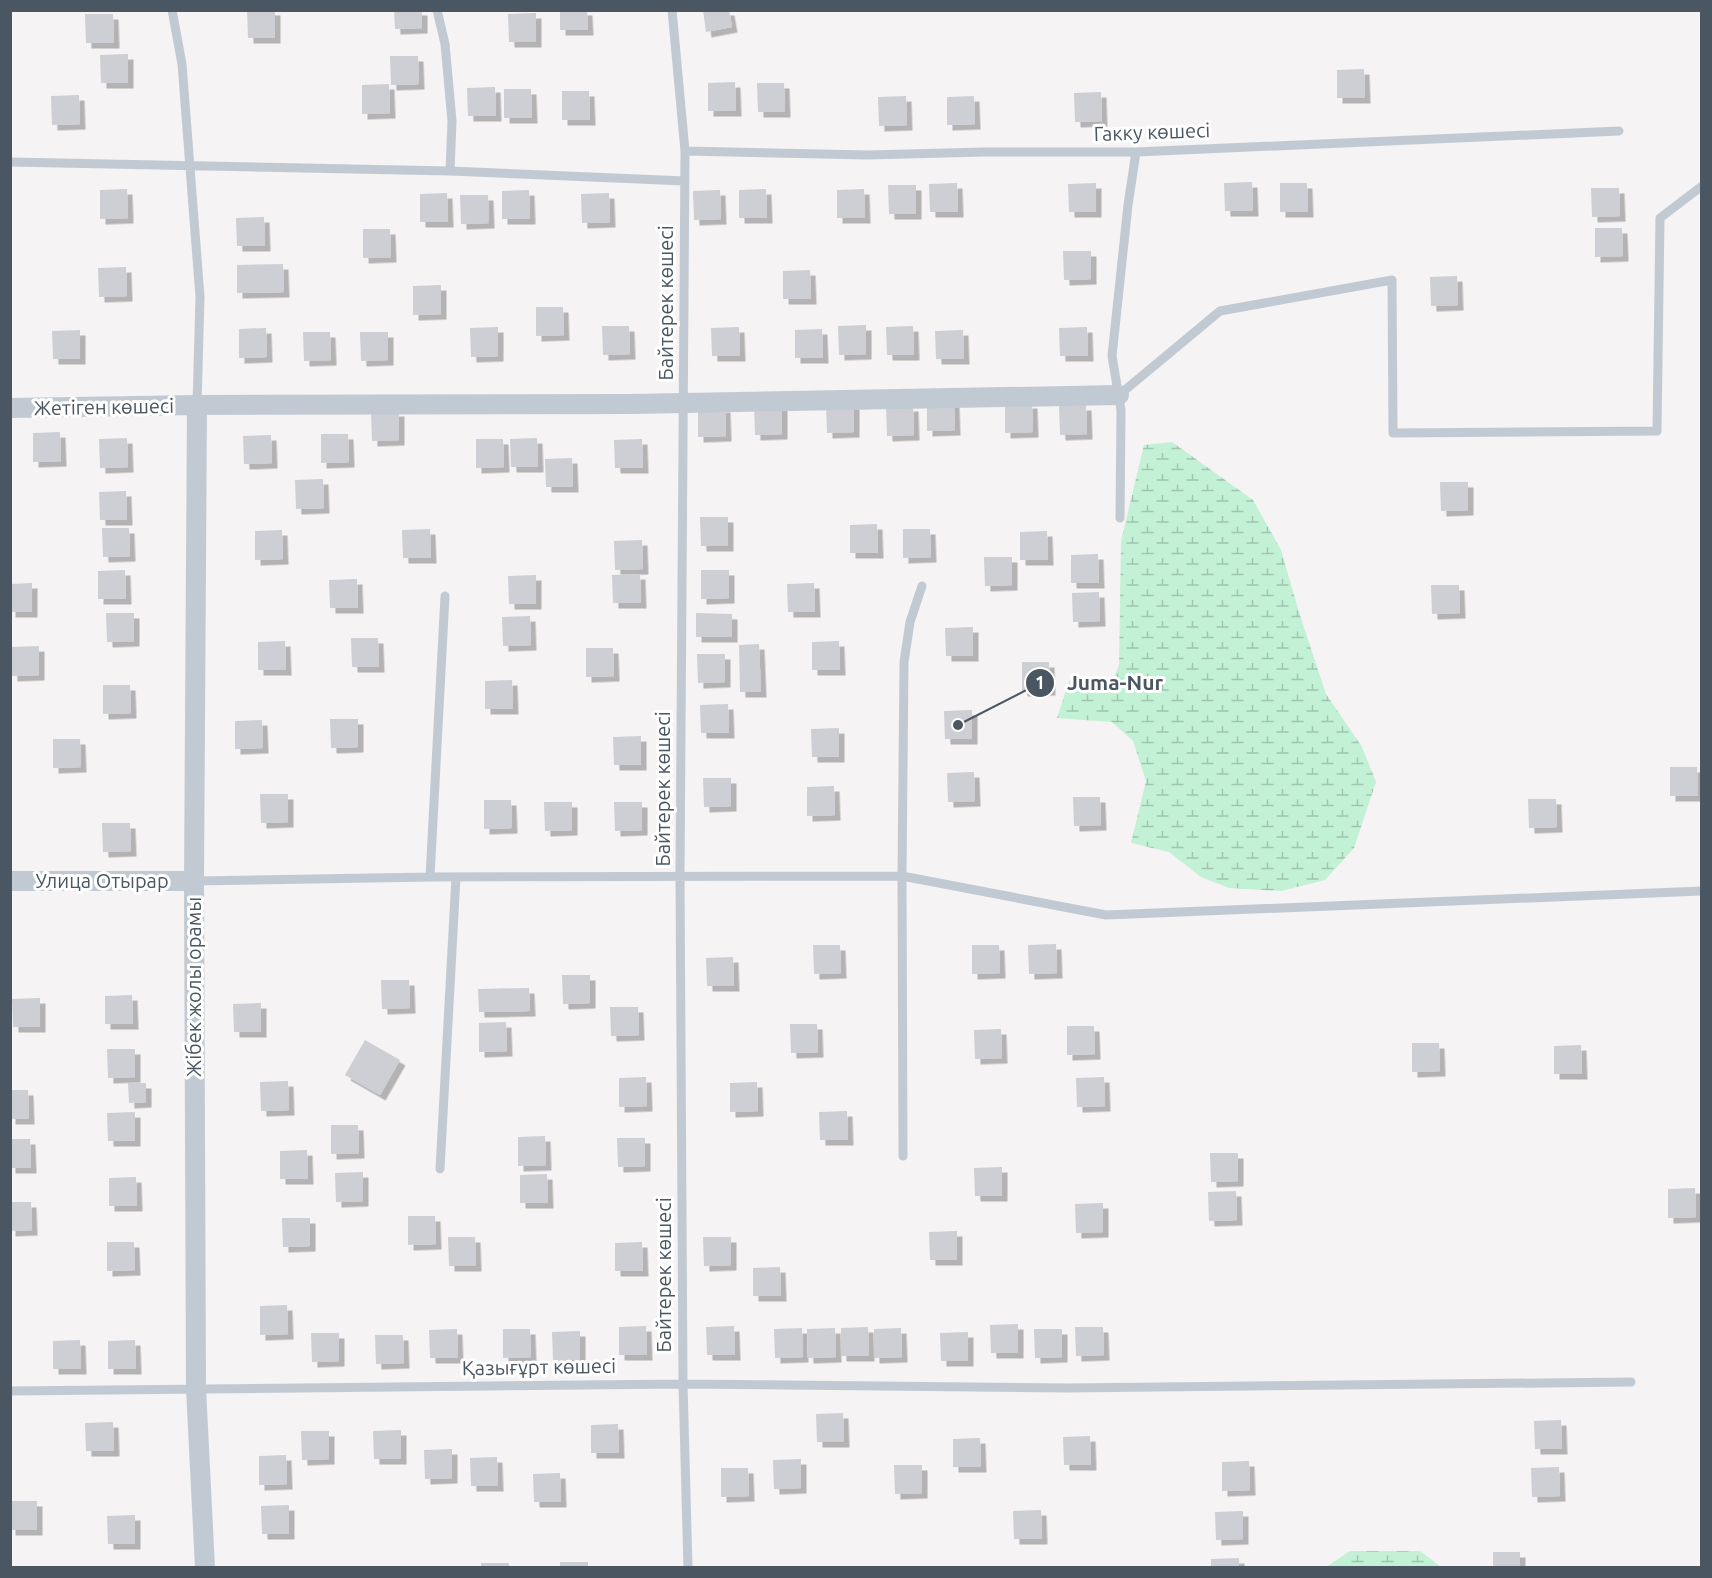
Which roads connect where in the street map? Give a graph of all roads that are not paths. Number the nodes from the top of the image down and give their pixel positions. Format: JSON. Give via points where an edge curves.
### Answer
{"nodes":[{"id":1,"x":172,"y":10,"type":"edge"},
{"id":2,"x":436,"y":10,"type":"edge"},
{"id":3,"x":672,"y":10,"type":"edge"},
{"id":4,"x":1619,"y":130,"type":"dead end"},
{"id":5,"x":686,"y":151,"type":"junction"},
{"id":6,"x":1136,"y":152,"type":"junction"},
{"id":7,"x":10,"y":162,"type":"edge"},
{"id":8,"x":191,"y":165,"type":"junction"},
{"id":9,"x":450,"y":171,"type":"junction"},
{"id":10,"x":685,"y":181,"type":"junction"},
{"id":11,"x":1701,"y":186,"type":"edge"},
{"id":12,"x":1119,"y":395,"type":"junction"},
{"id":13,"x":684,"y":403,"type":"junction"},
{"id":14,"x":197,"y":405,"type":"junction"},
{"id":15,"x":10,"y":408,"type":"edge"},
{"id":16,"x":1120,"y":518,"type":"dead end"},
{"id":17,"x":922,"y":586,"type":"dead end"},
{"id":18,"x":445,"y":596,"type":"dead end"},
{"id":19,"x":902,"y":876,"type":"junction"},
{"id":20,"x":430,"y":877,"type":"junction"},
{"id":21,"x":680,"y":877,"type":"junction"},
{"id":22,"x":456,"y":878,"type":"junction"},
{"id":23,"x":10,"y":881,"type":"edge"},
{"id":24,"x":194,"y":881,"type":"junction"},
{"id":25,"x":1701,"y":891,"type":"edge"},
{"id":26,"x":903,"y":1156,"type":"dead end"},
{"id":27,"x":440,"y":1169,"type":"dead end"},
{"id":28,"x":1631,"y":1382,"type":"dead end"},
{"id":29,"x":683,"y":1384,"type":"junction"},
{"id":30,"x":196,"y":1388,"type":"junction"},
{"id":31,"x":10,"y":1391,"type":"edge"},
{"id":32,"x":205,"y":1568,"type":"edge"},
{"id":33,"x":688,"y":1568,"type":"edge"}],
"edges":[{"from":1,"to":8,"type":"lane","via":[[182,64]]},
{"from":2,"to":9,"type":"lane","via":[[445,44],[452,121]]},
{"from":3,"to":5,"type":"lane","name":"Байтерек көшесі"},
{"from":4,"to":6,"type":"lane","name":"Гакку көшесі"},
{"from":5,"to":6,"type":"lane","name":"Гакку көшесі","via":[[868,155]]},
{"from":5,"to":10,"type":"lane","name":"Байтерек көшесі"},
{"from":6,"to":12,"type":"lane","via":[[1112,356]]},
{"from":7,"to":8,"type":"lane"},
{"from":8,"to":9,"type":"lane"},
{"from":8,"to":14,"type":"lane","via":[[200,297]]},
{"from":9,"to":10,"type":"lane"},
{"from":10,"to":13,"type":"lane","name":"Байтерек көшесі"},
{"from":11,"to":12,"type":"lane","via":[[1660,218],[1657,431],[1393,433],[1392,280],[1220,311]]},
{"from":12,"to":13,"type":"street","name":"Жетіген көшесі"},
{"from":12,"to":16,"type":"lane"},
{"from":13,"to":14,"type":"street","name":"Жетіген көшесі"},
{"from":13,"to":21,"type":"lane","name":"Байтерек көшесі"},
{"from":14,"to":15,"type":"street","name":"Жетіген көшесі"},
{"from":14,"to":24,"type":"street","name":"Жібек жолы орамы"},
{"from":17,"to":19,"type":"lane","via":[[910,622],[904,662]]},
{"from":18,"to":20,"type":"lane"},
{"from":19,"to":21,"type":"lane"},
{"from":19,"to":25,"type":"lane","via":[[1106,915]]},
{"from":19,"to":26,"type":"lane"},
{"from":20,"to":22,"type":"lane"},
{"from":20,"to":24,"type":"lane"},
{"from":21,"to":22,"type":"lane"},
{"from":21,"to":29,"type":"lane","name":"Байтерек көшесі"},
{"from":22,"to":27,"type":"lane"},
{"from":23,"to":24,"type":"street","name":"Улица Отырар"},
{"from":24,"to":30,"type":"street","name":"Жібек жолы орамы"},
{"from":28,"to":29,"type":"lane","name":"Қазығұрт көшесі","via":[[1067,1388]]},
{"from":29,"to":30,"type":"lane","name":"Қазығұрт көшесі"},
{"from":29,"to":33,"type":"lane","name":"Байтерек көшесі"},
{"from":30,"to":31,"type":"lane","name":"Қазығұрт көшесі"},
{"from":30,"to":32,"type":"street","name":"Жібек жолы орамы"}]}
